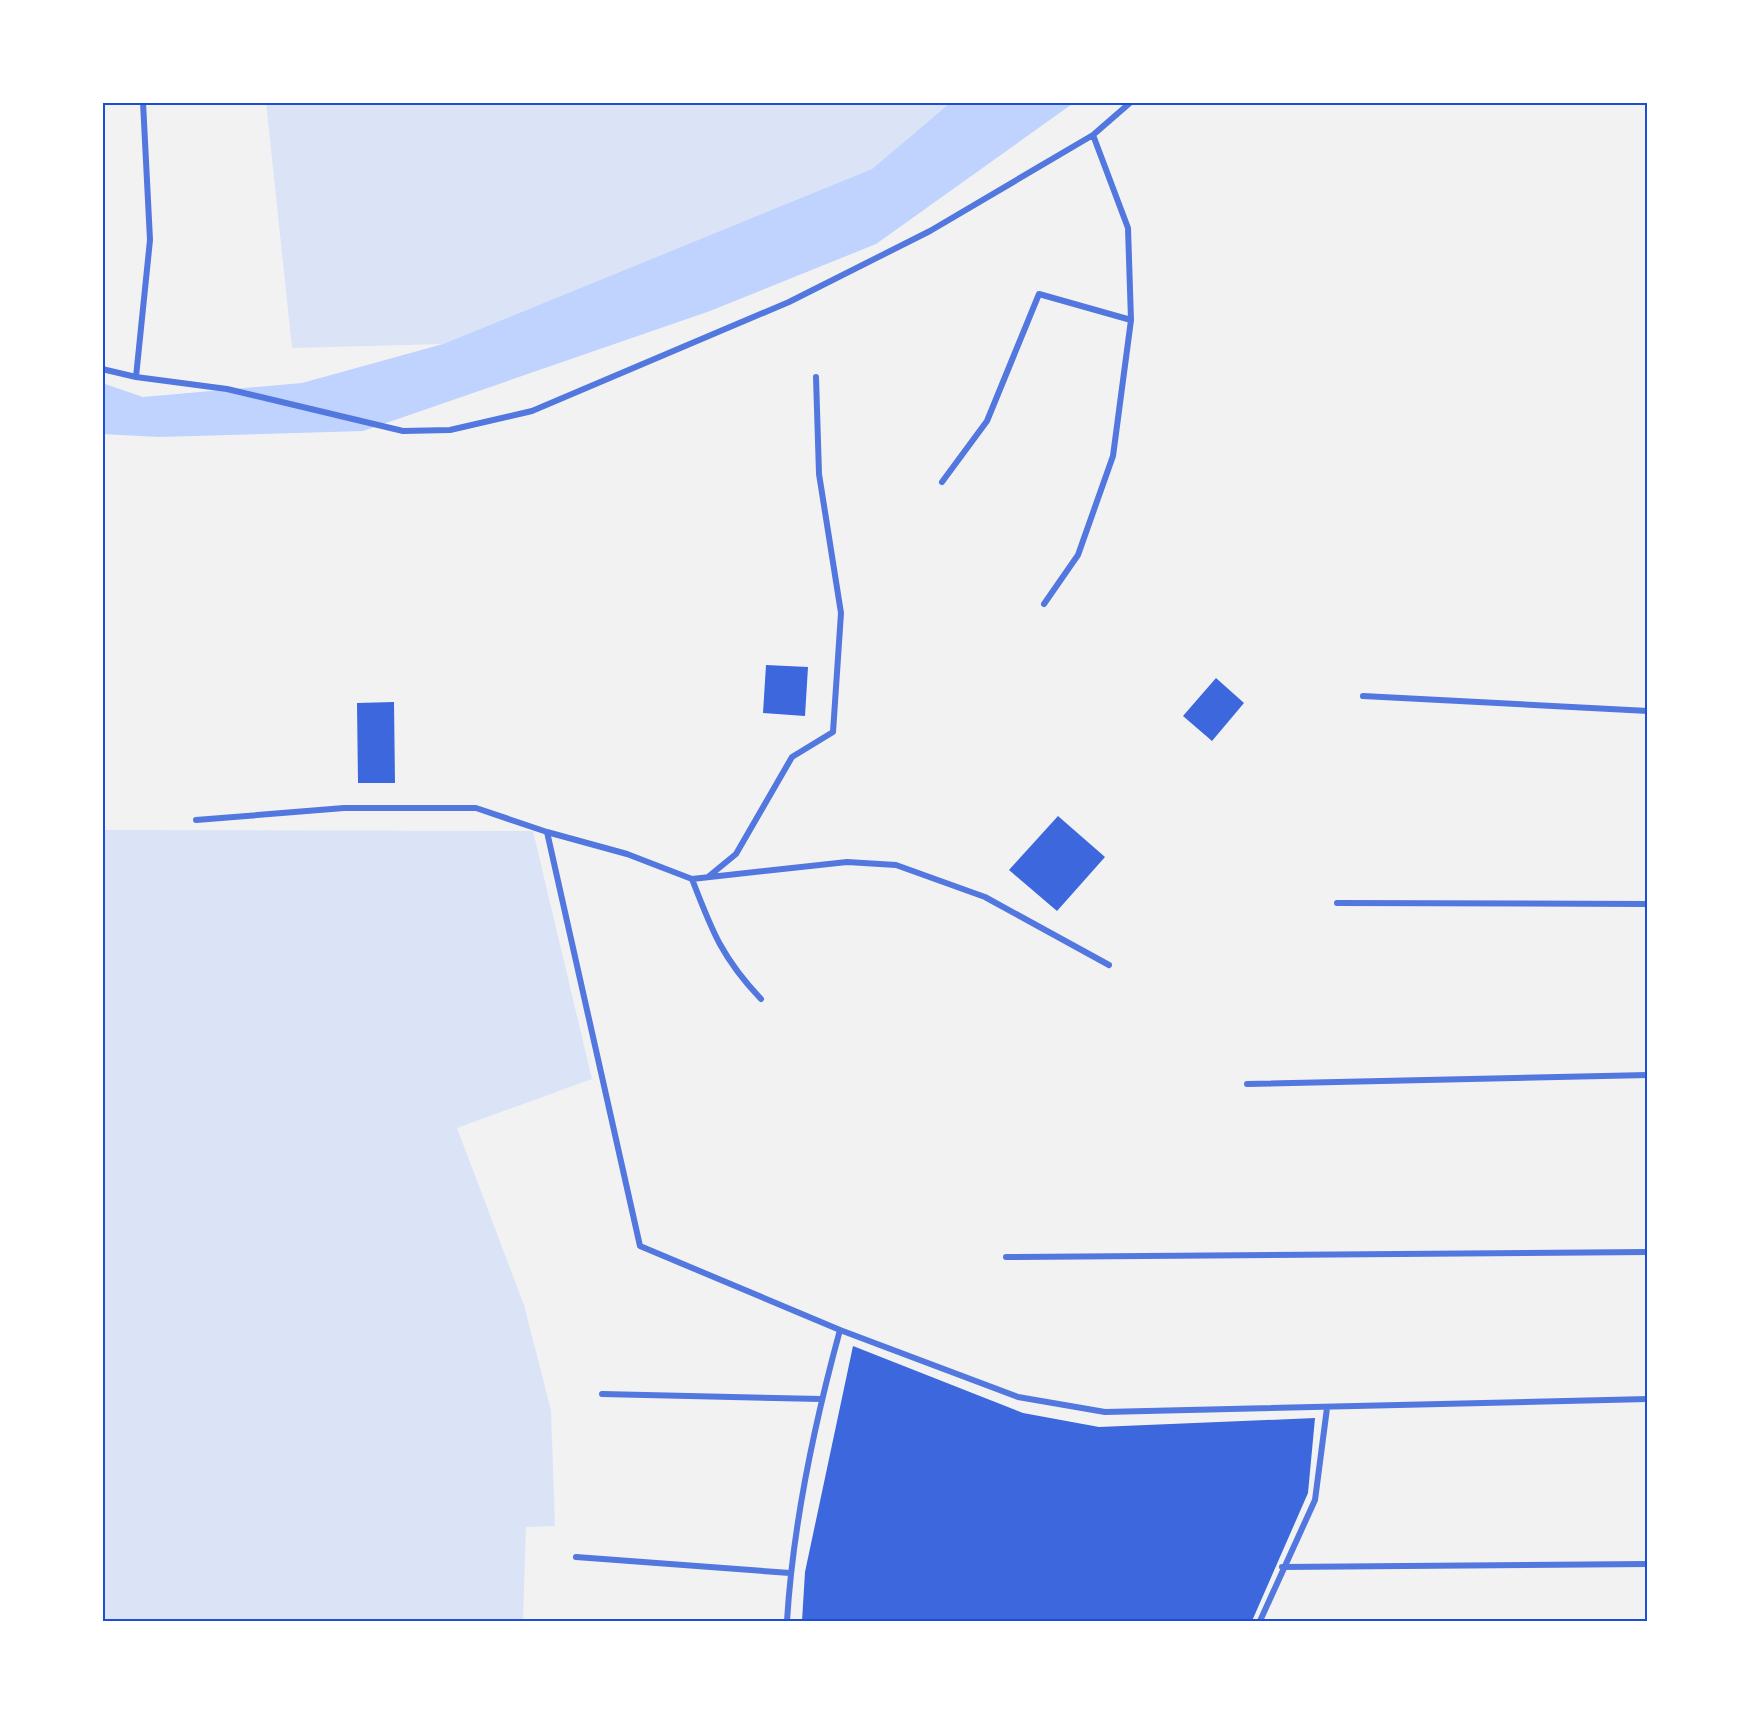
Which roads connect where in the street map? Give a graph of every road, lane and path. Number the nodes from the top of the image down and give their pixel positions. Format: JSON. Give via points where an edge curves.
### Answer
{"nodes":[{"id":1,"x":142,"y":102,"type":"edge"},
{"id":2,"x":1131,"y":102,"type":"edge"},
{"id":3,"x":1093,"y":135,"type":"junction"},
{"id":4,"x":1131,"y":320,"type":"junction"},
{"id":5,"x":102,"y":369,"type":"edge"},
{"id":6,"x":136,"y":377,"type":"junction"},
{"id":7,"x":816,"y":377,"type":"dead end"},
{"id":8,"x":942,"y":482,"type":"dead end"},
{"id":9,"x":1044,"y":604,"type":"dead end"},
{"id":10,"x":1363,"y":696,"type":"dead end"},
{"id":11,"x":1648,"y":711,"type":"edge"},
{"id":12,"x":196,"y":820,"type":"dead end"},
{"id":13,"x":547,"y":832,"type":"junction"},
{"id":14,"x":707,"y":877,"type":"junction"},
{"id":15,"x":692,"y":879,"type":"junction"},
{"id":16,"x":1337,"y":903,"type":"dead end"},
{"id":17,"x":1648,"y":904,"type":"edge"},
{"id":18,"x":1109,"y":965,"type":"dead end"},
{"id":19,"x":761,"y":999,"type":"dead end"},
{"id":20,"x":1648,"y":1075,"type":"edge"},
{"id":21,"x":1247,"y":1084,"type":"dead end"},
{"id":22,"x":1648,"y":1252,"type":"edge"},
{"id":23,"x":1006,"y":1257,"type":"dead end"},
{"id":24,"x":840,"y":1330,"type":"junction"},
{"id":25,"x":602,"y":1394,"type":"dead end"},
{"id":26,"x":821,"y":1399,"type":"junction"},
{"id":27,"x":1648,"y":1400,"type":"edge"},
{"id":28,"x":1327,"y":1408,"type":"junction"},
{"id":29,"x":576,"y":1557,"type":"dead end"},
{"id":30,"x":1648,"y":1564,"type":"edge"},
{"id":31,"x":1282,"y":1567,"type":"junction"},
{"id":32,"x":790,"y":1573,"type":"junction"},
{"id":33,"x":787,"y":1621,"type":"edge"},
{"id":34,"x":1260,"y":1621,"type":"edge"}],
"edges":[{"from":1,"to":6,"type":"street","via":[[150,240]]},
{"from":2,"to":3,"type":"street"},
{"from":3,"to":4,"type":"street","via":[[1128,228]]},
{"from":3,"to":6,"type":"street","via":[[930,231],[789,302],[532,411],[450,430],[403,431],[227,389]]},
{"from":4,"to":8,"type":"street","via":[[1040,294],[987,421]]},
{"from":4,"to":9,"type":"street","via":[[1113,456],[1078,555]]},
{"from":5,"to":6,"type":"street"},
{"from":7,"to":14,"type":"street","via":[[819,474],[841,613],[834,732],[792,757],[736,854]]},
{"from":10,"to":11,"type":"street"},
{"from":12,"to":13,"type":"street","via":[[344,808],[476,808]]},
{"from":13,"to":15,"type":"street","via":[[627,854]]},
{"from":13,"to":24,"type":"street","via":[[640,1246]]},
{"from":14,"to":15,"type":"street"},
{"from":14,"to":18,"type":"street","via":[[847,862],[896,865],[985,897]]},
{"from":15,"to":19,"type":"street","via":[[718,944],[735,972]]},
{"from":16,"to":17,"type":"street"},
{"from":20,"to":21,"type":"street"},
{"from":22,"to":23,"type":"street"},
{"from":24,"to":26,"type":"street"},
{"from":24,"to":28,"type":"street","via":[[1018,1397],[1105,1412]]},
{"from":25,"to":26,"type":"street"},
{"from":26,"to":32,"type":"street"},
{"from":27,"to":28,"type":"street"},
{"from":28,"to":31,"type":"street","via":[[1315,1500]]},
{"from":29,"to":32,"type":"street"},
{"from":30,"to":31,"type":"street"},
{"from":31,"to":34,"type":"street"},
{"from":32,"to":33,"type":"street"}]}
